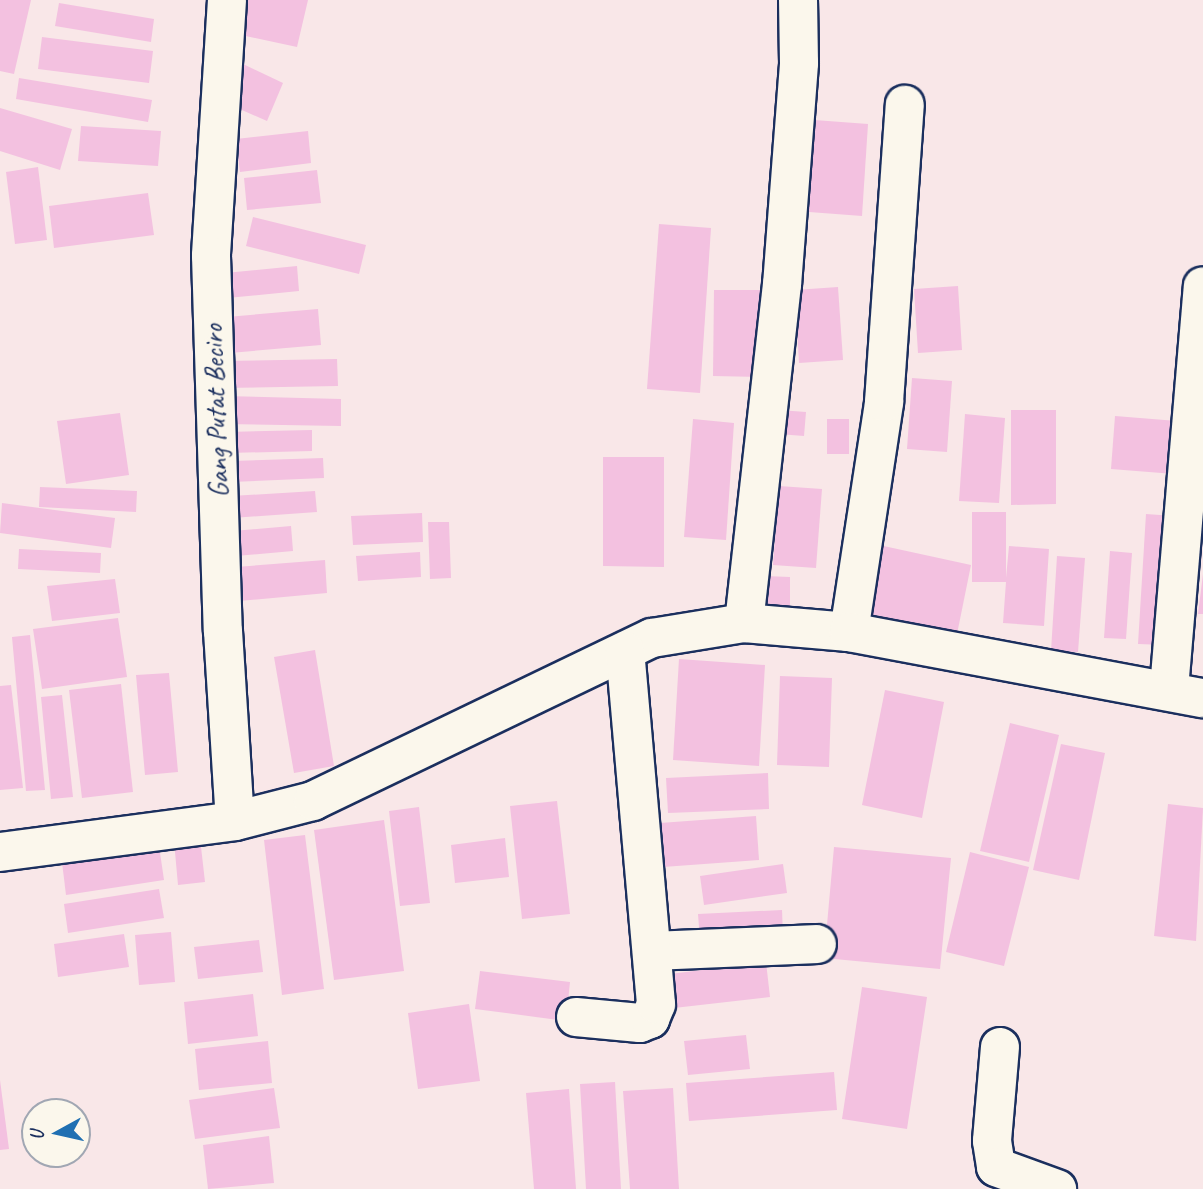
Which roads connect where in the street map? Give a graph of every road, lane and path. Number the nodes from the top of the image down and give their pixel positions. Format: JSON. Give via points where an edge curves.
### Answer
{"nodes":[{"id":1,"x":228,"y":0,"type":"edge"},
{"id":2,"x":798,"y":0,"type":"edge"},
{"id":3,"x":905,"y":105,"type":"dead end"},
{"id":4,"x":1203,"y":286,"type":"edge"},
{"id":5,"x":744,"y":624,"type":"junction"},
{"id":6,"x":849,"y":632,"type":"junction"},
{"id":7,"x":625,"y":651,"type":"junction"},
{"id":8,"x":1186,"y":694,"type":"edge"},
{"id":9,"x":235,"y":821,"type":"junction"},
{"id":10,"x":0,"y":852,"type":"edge"},
{"id":11,"x":817,"y":944,"type":"dead end"},
{"id":12,"x":653,"y":951,"type":"junction"},
{"id":13,"x":576,"y":1017,"type":"dead end"},
{"id":14,"x":1000,"y":1047,"type":"dead end"},
{"id":15,"x":1057,"y":1189,"type":"edge"}],
"edges":[{"from":1,"to":9,"type":"street","name":"Gang Putat Beciro","via":[[211,256],[222,632]]},
{"from":2,"to":5,"type":"street","via":[[799,63],[782,285]]},
{"from":3,"to":6,"type":"street","via":[[884,402]]},
{"from":4,"to":8,"type":"street"},
{"from":5,"to":6,"type":"street"},
{"from":5,"to":7,"type":"street","via":[[652,638]]},
{"from":6,"to":8,"type":"street"},
{"from":7,"to":9,"type":"street","via":[[313,801]]},
{"from":7,"to":12,"type":"street"},
{"from":9,"to":10,"type":"street"},
{"from":11,"to":12,"type":"street"},
{"from":12,"to":13,"type":"street","via":[[656,1004],[650,1019],[616,1024]]},
{"from":14,"to":15,"type":"street","via":[[992,1141],[996,1167]]}]}
